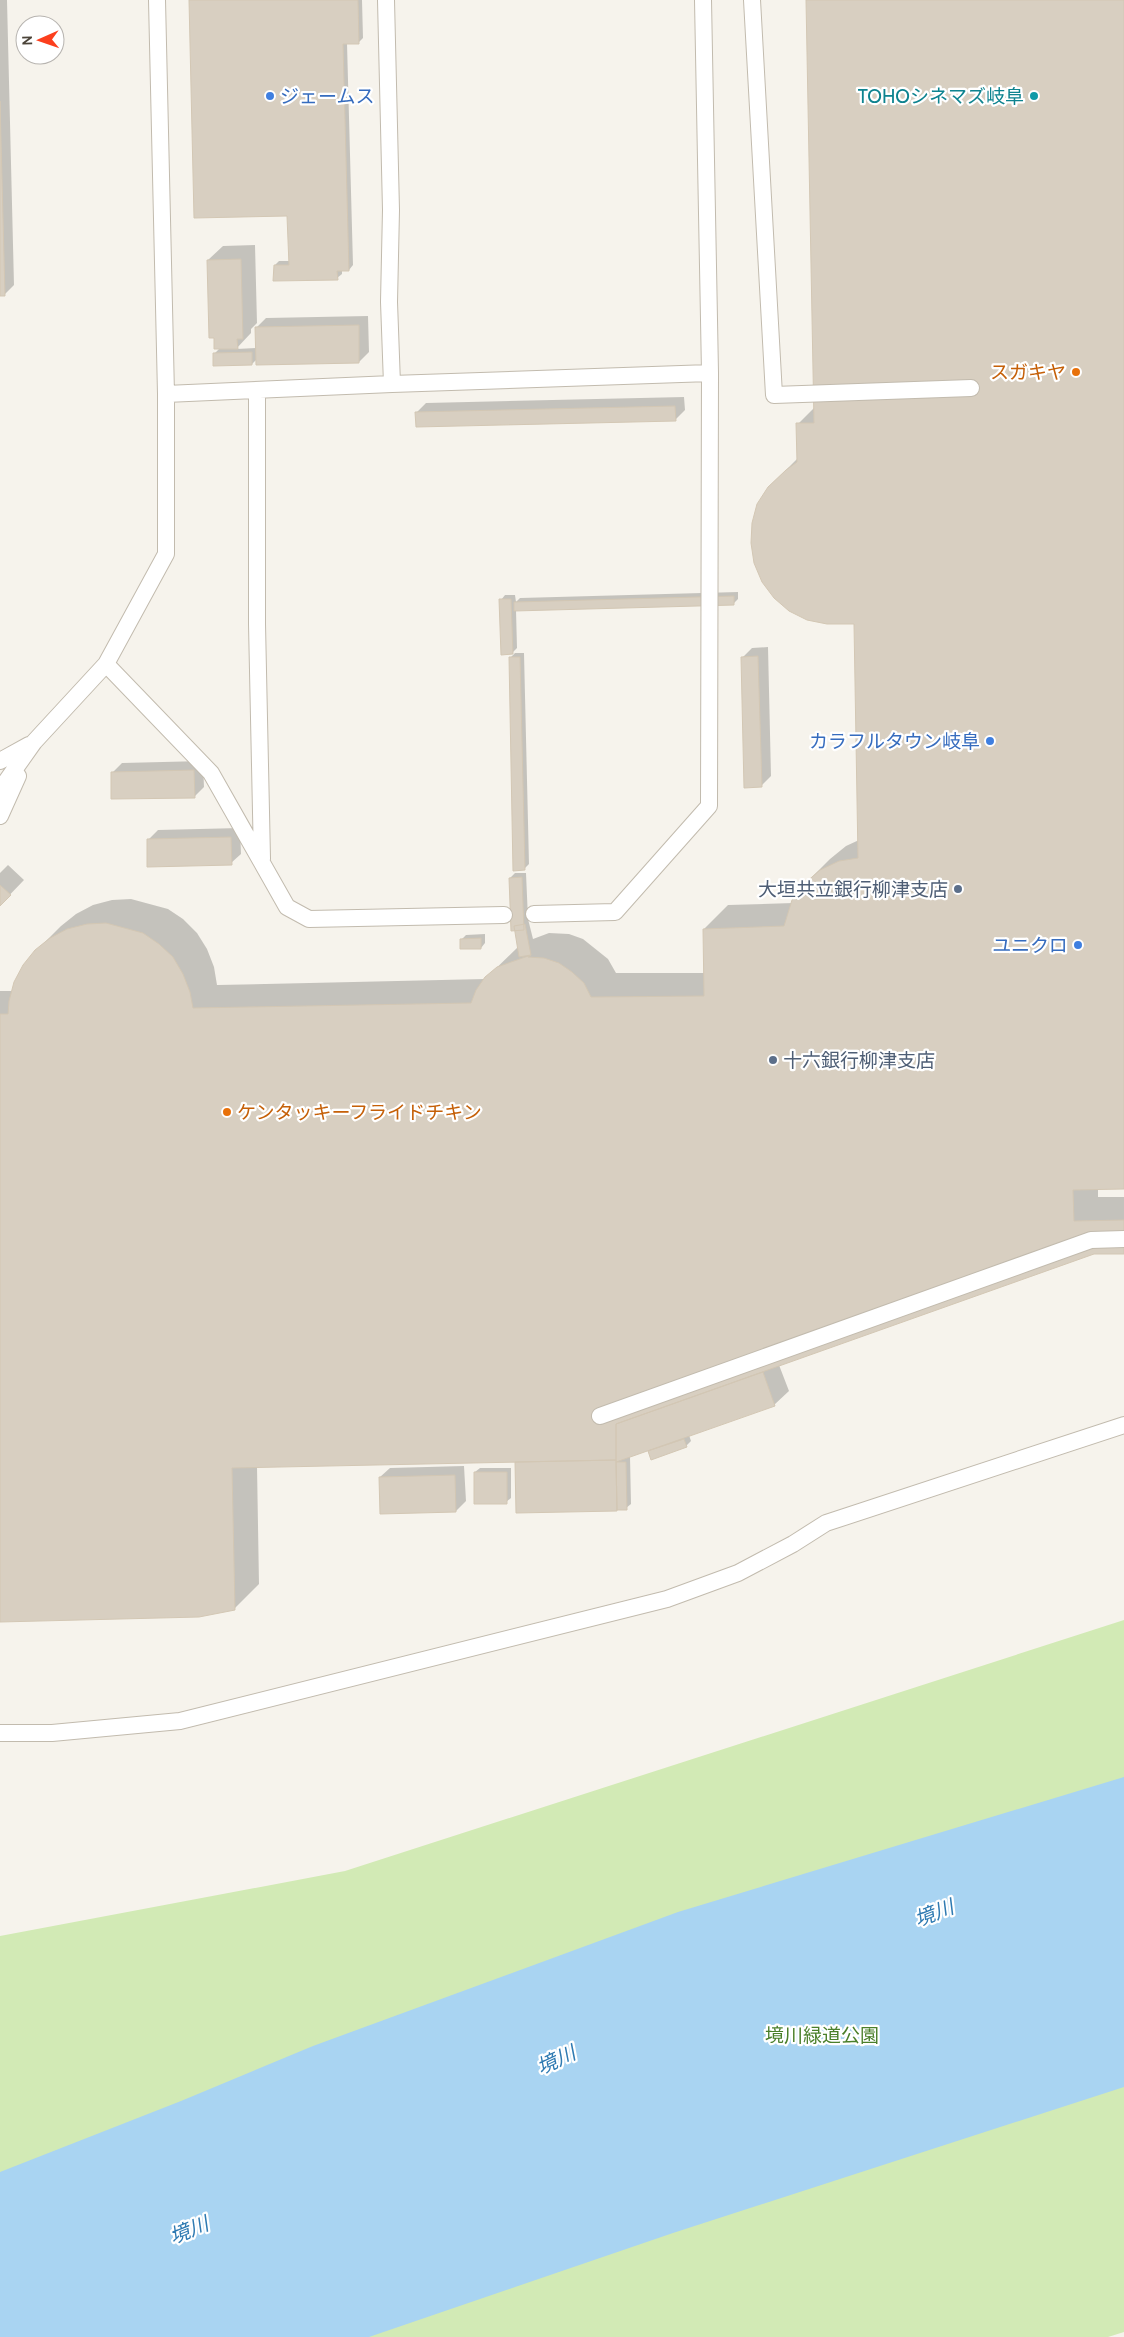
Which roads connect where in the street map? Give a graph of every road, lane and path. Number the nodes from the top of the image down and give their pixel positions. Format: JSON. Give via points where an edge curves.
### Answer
{"nodes":[{"id":1,"x":157,"y":0,"type":"edge"},
{"id":2,"x":386,"y":0,"type":"edge"},
{"id":3,"x":703,"y":0,"type":"edge"},
{"id":4,"x":752,"y":0,"type":"edge"},
{"id":5,"x":710,"y":373,"type":"junction"},
{"id":6,"x":392,"y":384,"type":"junction"},
{"id":7,"x":971,"y":388,"type":"dead end"},
{"id":8,"x":257,"y":391,"type":"junction"},
{"id":9,"x":166,"y":394,"type":"junction"},
{"id":10,"x":106,"y":664,"type":"junction"},
{"id":11,"x":34,"y":742,"type":"junction"},
{"id":12,"x":2,"y":761,"type":"edge"},
{"id":13,"x":0,"y":790,"type":"edge"},
{"id":14,"x":0,"y":816,"type":"edge"},
{"id":15,"x":262,"y":862,"type":"junction"},
{"id":16,"x":534,"y":914,"type":"dead end"},
{"id":17,"x":504,"y":915,"type":"dead end"},
{"id":18,"x":1124,"y":1239,"type":"edge"},
{"id":19,"x":600,"y":1416,"type":"dead end"},
{"id":20,"x":1124,"y":1425,"type":"edge"},
{"id":21,"x":0,"y":1733,"type":"edge"}],
"edges":[{"from":1,"to":9,"type":"lane"},
{"from":2,"to":6,"type":"lane"},
{"from":3,"to":5,"type":"lane"},
{"from":4,"to":7,"type":"lane","via":[[774,395]]},
{"from":5,"to":6,"type":"lane"},
{"from":5,"to":16,"type":"lane","via":[[709,806],[615,912]]},
{"from":6,"to":8,"type":"lane"},
{"from":8,"to":9,"type":"lane"},
{"from":8,"to":15,"type":"lane"},
{"from":9,"to":10,"type":"lane","via":[[166,554]]},
{"from":10,"to":11,"type":"lane"},
{"from":10,"to":15,"type":"lane","via":[[211,773]]},
{"from":11,"to":12,"type":"lane"},
{"from":11,"to":13,"type":"lane"},
{"from":11,"to":14,"type":"lane"},
{"from":15,"to":17,"type":"lane","via":[[287,907],[309,919]]},
{"from":18,"to":19,"type":"lane","via":[[1091,1240]]},
{"from":20,"to":21,"type":"lane","via":[[826,1523],[738,1573],[668,1599],[180,1721],[52,1733]]}]}
